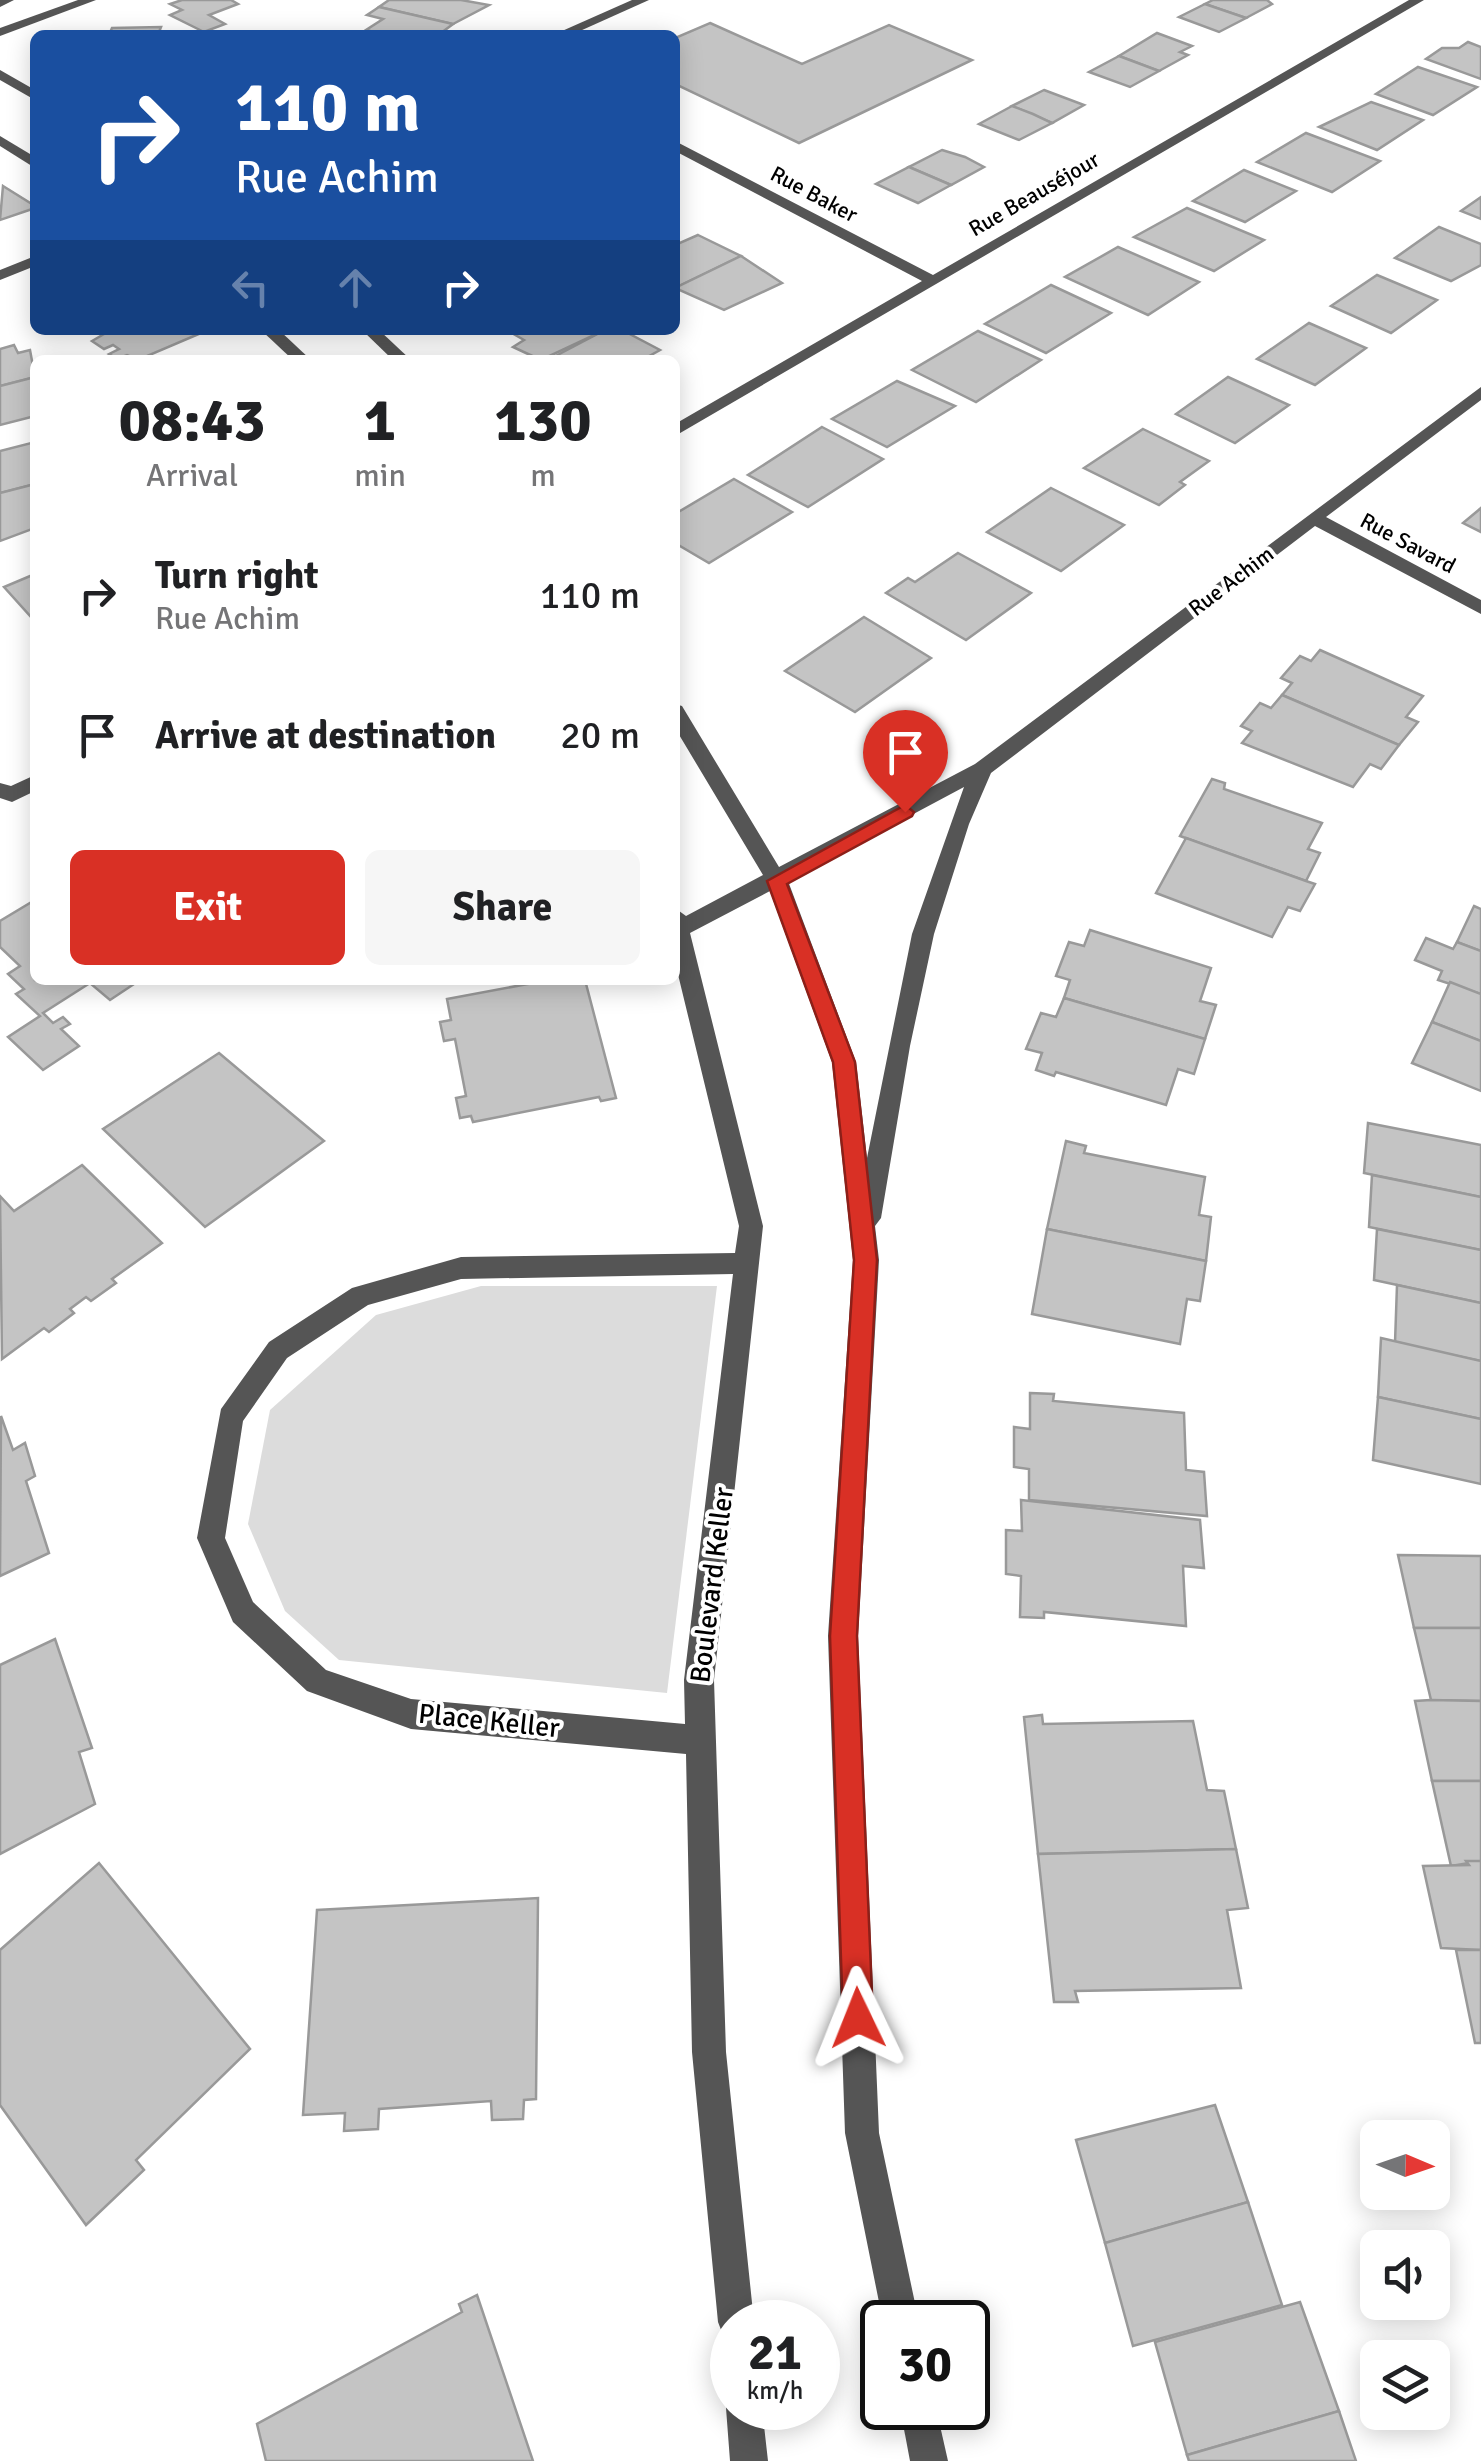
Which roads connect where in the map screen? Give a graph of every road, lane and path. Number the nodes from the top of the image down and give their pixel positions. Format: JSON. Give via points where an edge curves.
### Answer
{"nodes":[{"id":1,"x":8,"y":0,"type":"edge"},
{"id":2,"x":90,"y":0,"type":"edge"},
{"id":3,"x":643,"y":0,"type":"edge"},
{"id":4,"x":1418,"y":0,"type":"edge"},
{"id":5,"x":0,"y":3,"type":"edge"},
{"id":6,"x":572,"y":30,"type":"edge"},
{"id":7,"x":0,"y":32,"type":"edge"},
{"id":8,"x":0,"y":74,"type":"edge"},
{"id":9,"x":30,"y":93,"type":"edge"},
{"id":10,"x":0,"y":140,"type":"edge"},
{"id":11,"x":680,"y":147,"type":"edge"},
{"id":12,"x":30,"y":161,"type":"edge"},
{"id":13,"x":30,"y":263,"type":"edge"},
{"id":14,"x":0,"y":275,"type":"edge"},
{"id":15,"x":933,"y":282,"type":"junction"},
{"id":16,"x":274,"y":335,"type":"edge"},
{"id":17,"x":376,"y":335,"type":"edge"},
{"id":18,"x":296,"y":355,"type":"edge"},
{"id":19,"x":398,"y":355,"type":"edge"},
{"id":20,"x":1481,"y":392,"type":"edge"},
{"id":21,"x":680,"y":428,"type":"edge"},
{"id":22,"x":1314,"y":518,"type":"junction"},
{"id":23,"x":1481,"y":608,"type":"edge"},
{"id":24,"x":680,"y":719,"type":"edge"},
{"id":25,"x":982,"y":770,"type":"junction"},
{"id":26,"x":30,"y":784,"type":"edge"},
{"id":27,"x":6,"y":792,"type":"edge"},
{"id":28,"x":776,"y":881,"type":"junction"},
{"id":29,"x":680,"y":921,"type":"edge"},
{"id":30,"x":680,"y":930,"type":"edge"},
{"id":31,"x":864,"y":1250,"type":"junction"},
{"id":32,"x":747,"y":1264,"type":"junction"},
{"id":33,"x":702,"y":1741,"type":"junction"},
{"id":34,"x":734,"y":2300,"type":"edge"},
{"id":35,"x":896,"y":2300,"type":"edge"},
{"id":36,"x":746,"y":2430,"type":"edge"},
{"id":37,"x":923,"y":2430,"type":"edge"},
{"id":38,"x":749,"y":2461,"type":"edge"},
{"id":39,"x":929,"y":2461,"type":"edge"}],
"edges":[{"from":1,"to":5,"type":"street"},
{"from":2,"to":7,"type":"street"},
{"from":3,"to":6,"type":"street"},
{"from":4,"to":15,"type":"street","name":"Rue Beauséjour"},
{"from":8,"to":9,"type":"street"},
{"from":10,"to":12,"type":"street"},
{"from":11,"to":15,"type":"street","name":"Rue Baker"},
{"from":13,"to":14,"type":"street"},
{"from":15,"to":21,"type":"street","name":"Rue Beauséjour"},
{"from":16,"to":18,"type":"street"},
{"from":17,"to":19,"type":"street"},
{"from":20,"to":22,"type":"street","name":"Rue Achim"},
{"from":22,"to":23,"type":"street","name":"Rue Savard"},
{"from":22,"to":25,"type":"street","name":"Rue Achim"},
{"from":24,"to":28,"type":"street"},
{"from":25,"to":28,"type":"street","name":"Rue Achim"},
{"from":25,"to":31,"type":"street","name":"Rue Achim","via":[[961,813],[910,968]]},
{"from":26,"to":27,"type":"street"},
{"from":28,"to":29,"type":"street","name":"Rue Achim"},
{"from":28,"to":31,"type":"street","via":[[844,1062]]},
{"from":30,"to":32,"type":"street","name":"Boulevard Keller","via":[[751,1226]]},
{"from":31,"to":35,"type":"street","via":[[844,1636],[862,2133]]},
{"from":32,"to":33,"type":"street","name":"Boulevard Keller","via":[[699,1680]]},
{"from":32,"to":33,"type":"street","name":"Place Keller","via":[[461,1268],[361,1296],[278,1350],[230,1418],[210,1538],[243,1612],[317,1681],[411,1714]]},
{"from":33,"to":34,"type":"street","name":"Boulevard Keller","via":[[709,2052]]},
{"from":36,"to":38,"type":"street"},
{"from":37,"to":39,"type":"street"}]}
